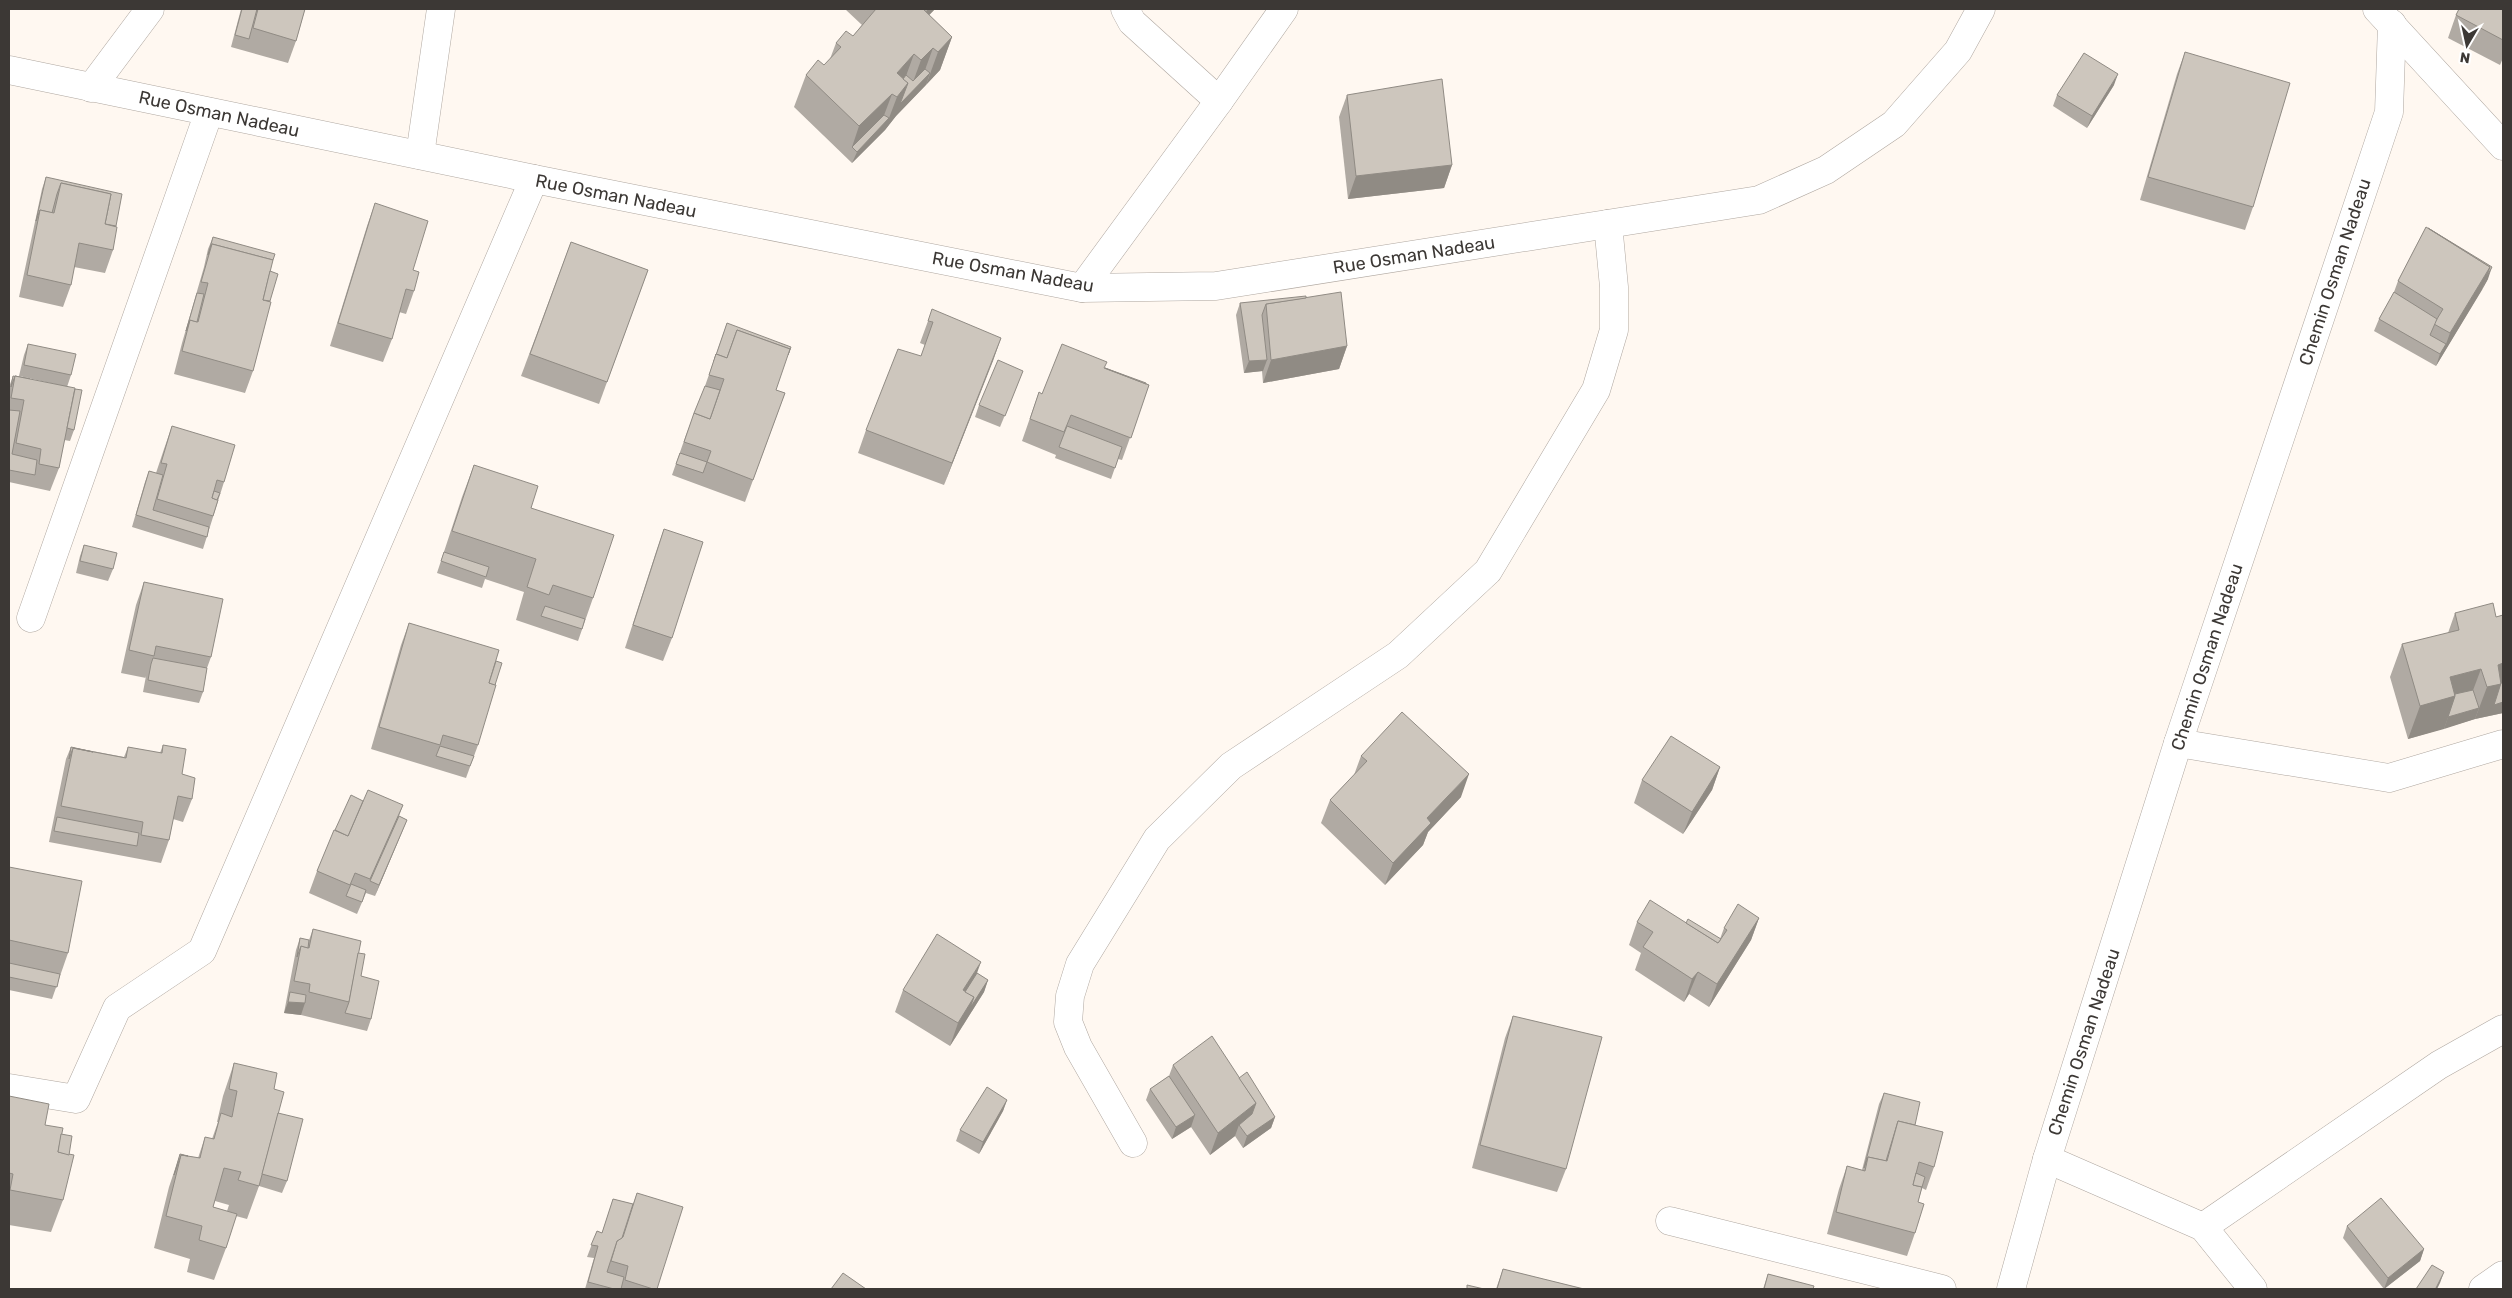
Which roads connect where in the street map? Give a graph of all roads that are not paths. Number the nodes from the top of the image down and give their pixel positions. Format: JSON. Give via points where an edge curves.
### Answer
{"nodes":[{"id":1,"x":150,"y":9,"type":"edge"},
{"id":2,"x":441,"y":9,"type":"edge"},
{"id":3,"x":1125,"y":9,"type":"edge"},
{"id":4,"x":1284,"y":9,"type":"edge"},
{"id":5,"x":1981,"y":9,"type":"edge"},
{"id":6,"x":2385,"y":16,"type":"edge"},
{"id":7,"x":9,"y":70,"type":"edge"},
{"id":8,"x":91,"y":88,"type":"junction"},
{"id":9,"x":1219,"y":101,"type":"junction"},
{"id":10,"x":209,"y":112,"type":"junction"},
{"id":11,"x":2503,"y":146,"type":"edge"},
{"id":12,"x":420,"y":156,"type":"junction"},
{"id":13,"x":534,"y":179,"type":"junction"},
{"id":14,"x":1608,"y":224,"type":"junction"},
{"id":15,"x":1082,"y":288,"type":"junction"},
{"id":16,"x":31,"y":618,"type":"dead end"},
{"id":17,"x":2178,"y":743,"type":"junction"},
{"id":18,"x":2503,"y":744,"type":"edge"},
{"id":19,"x":2503,"y":1029,"type":"edge"},
{"id":20,"x":9,"y":1088,"type":"edge"},
{"id":21,"x":1132,"y":1143,"type":"dead end"},
{"id":22,"x":2047,"y":1159,"type":"junction"},
{"id":23,"x":1670,"y":1221,"type":"dead end"},
{"id":24,"x":2203,"y":1227,"type":"junction"},
{"id":25,"x":2503,"y":1275,"type":"edge"},
{"id":26,"x":1942,"y":1289,"type":"edge"},
{"id":27,"x":2011,"y":1289,"type":"edge"},
{"id":28,"x":2253,"y":1289,"type":"edge"},
{"id":29,"x":2483,"y":1289,"type":"edge"}],
"edges":[{"from":1,"to":8,"type":"street"},
{"from":2,"to":12,"type":"street"},
{"from":3,"to":9,"type":"street","via":[[1132,22]]},
{"from":4,"to":9,"type":"street"},
{"from":5,"to":14,"type":"street","name":"Rue Osman Nadeau","via":[[1958,51],[1894,124],[1826,170],[1759,200]]},
{"from":6,"to":11,"type":"street"},
{"from":6,"to":17,"type":"street","name":"Chemin Osman Nadeau","via":[[2389,112]]},
{"from":7,"to":8,"type":"street","name":"Rue Osman Nadeau"},
{"from":8,"to":10,"type":"street","name":"Rue Osman Nadeau"},
{"from":9,"to":15,"type":"street"},
{"from":10,"to":12,"type":"street","name":"Rue Osman Nadeau"},
{"from":10,"to":16,"type":"street"},
{"from":12,"to":13,"type":"street","name":"Rue Osman Nadeau"},
{"from":13,"to":15,"type":"street","name":"Rue Osman Nadeau"},
{"from":13,"to":20,"type":"street","via":[[202,951],[117,1008],[76,1100]]},
{"from":14,"to":15,"type":"street","name":"Rue Osman Nadeau","via":[[1216,286]]},
{"from":14,"to":21,"type":"street","via":[[1614,330],[1596,390],[1488,571],[1398,655],[1231,766],[1157,839],[1080,964],[1070,996],[1068,1022],[1078,1047]]},
{"from":17,"to":18,"type":"street","via":[[2389,778]]},
{"from":17,"to":22,"type":"street","name":"Chemin Osman Nadeau"},
{"from":19,"to":24,"type":"street","via":[[2439,1065]]},
{"from":22,"to":24,"type":"street"},
{"from":22,"to":27,"type":"street","name":"Chemin Osman Nadeau"},
{"from":23,"to":26,"type":"street"},
{"from":24,"to":28,"type":"street"},
{"from":25,"to":29,"type":"street"}]}
